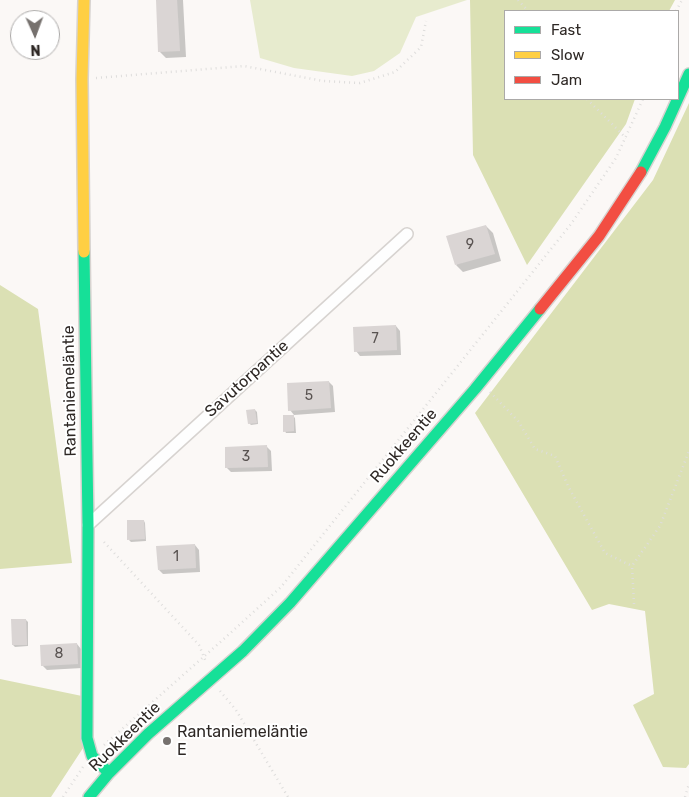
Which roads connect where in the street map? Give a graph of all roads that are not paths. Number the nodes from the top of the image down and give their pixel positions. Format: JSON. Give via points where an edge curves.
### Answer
{"nodes":[{"id":1,"x":84,"y":0,"type":"edge"},
{"id":2,"x":689,"y":74,"type":"edge"},
{"id":3,"x":679,"y":96,"type":"edge"},
{"id":4,"x":677,"y":100,"type":"edge"},
{"id":5,"x":407,"y":234,"type":"dead end"},
{"id":6,"x":88,"y":525,"type":"junction"},
{"id":7,"x":109,"y":773,"type":"junction"},
{"id":8,"x":89,"y":797,"type":"edge"}],
"edges":[{"from":1,"to":6,"type":"street","name":"Rantaniemeläntie","via":[[82,79]]},
{"from":2,"to":3,"type":"street","name":"Ruokkeentie"},
{"from":4,"to":7,"type":"street","name":"Ruokkeentie","via":[[639,176],[599,236],[480,382],[290,603],[244,651],[148,734]]},
{"from":5,"to":6,"type":"street","name":"Savutorpantie"},
{"from":6,"to":7,"type":"street","name":"Rantaniemeläntie","via":[[87,738],[92,756]]},
{"from":7,"to":8,"type":"street","name":"Ruokkeentie"}]}
